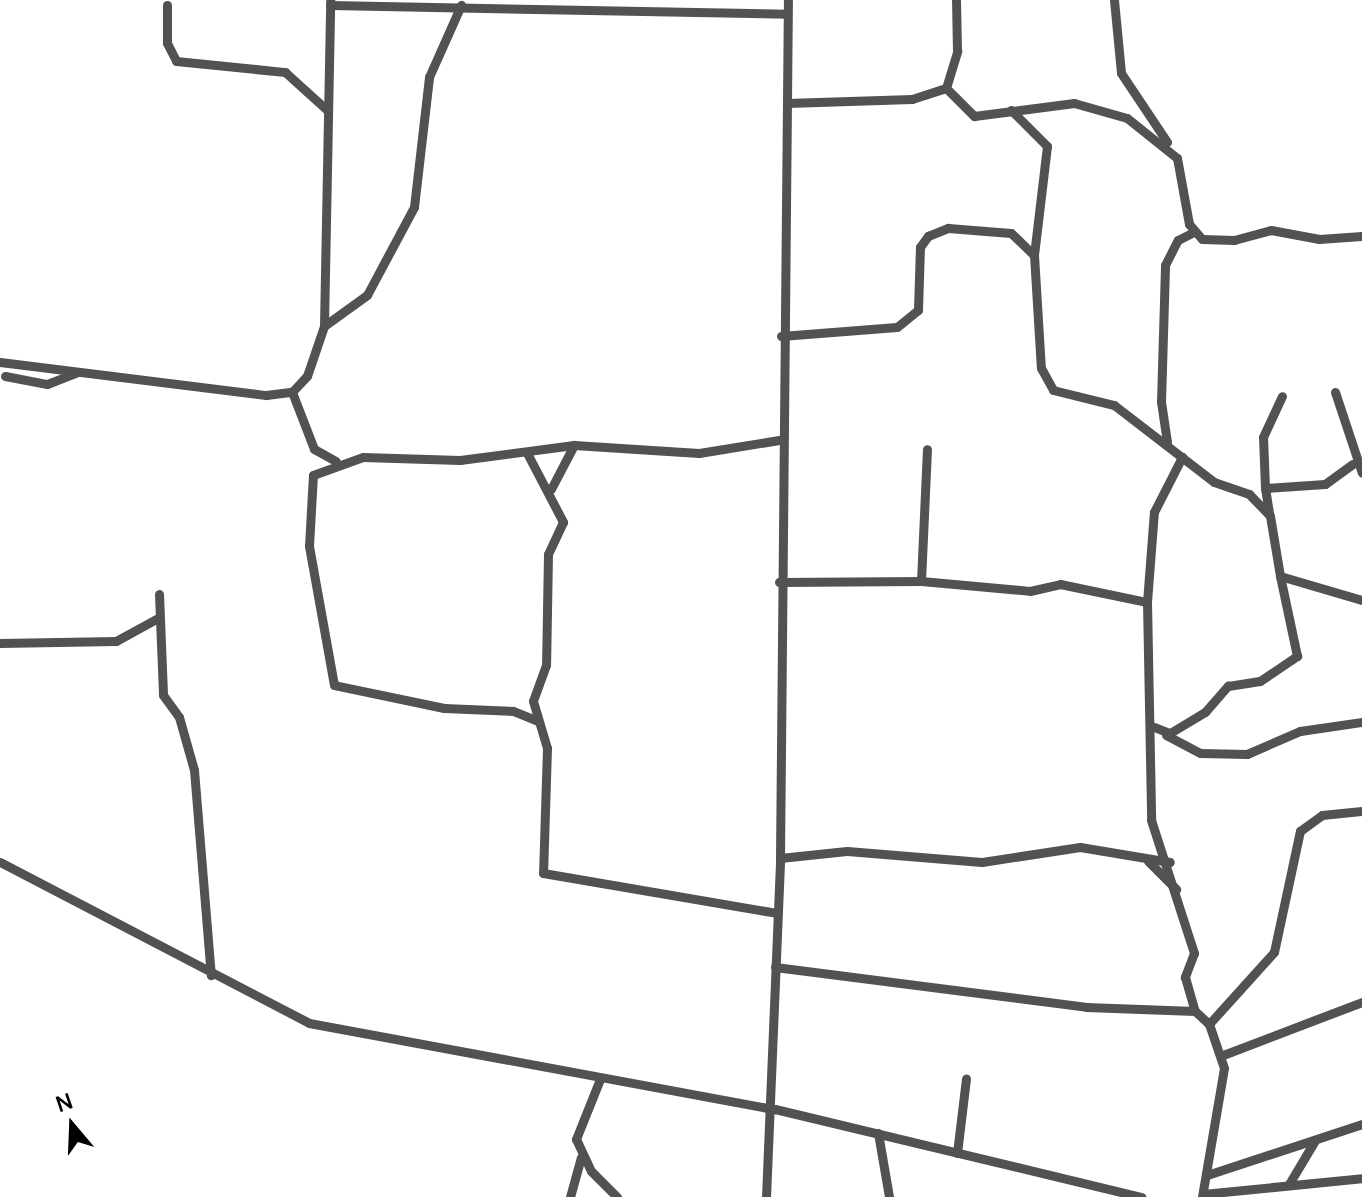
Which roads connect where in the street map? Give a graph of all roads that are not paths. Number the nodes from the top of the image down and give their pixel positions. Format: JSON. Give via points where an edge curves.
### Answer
{"nodes":[{"id":1,"x":788,"y":0,"type":"edge"},
{"id":2,"x":956,"y":0,"type":"edge"},
{"id":3,"x":1114,"y":0,"type":"edge"},
{"id":4,"x":330,"y":2,"type":"edge"},
{"id":5,"x":167,"y":5,"type":"dead end"},
{"id":6,"x":461,"y":5,"type":"junction"},
{"id":7,"x":787,"y":14,"type":"junction"},
{"id":8,"x":946,"y":88,"type":"junction"},
{"id":9,"x":787,"y":103,"type":"junction"},
{"id":10,"x":327,"y":110,"type":"junction"},
{"id":11,"x":1011,"y":110,"type":"junction"},
{"id":12,"x":1171,"y":148,"type":"junction"},
{"id":13,"x":1194,"y":232,"type":"junction"},
{"id":14,"x":1362,"y":236,"type":"edge"},
{"id":15,"x":1034,"y":255,"type":"junction"},
{"id":16,"x":324,"y":326,"type":"junction"},
{"id":17,"x":781,"y":336,"type":"junction"},
{"id":18,"x":0,"y":362,"type":"edge"},
{"id":19,"x":16,"y":364,"type":"junction"},
{"id":20,"x":79,"y":372,"type":"junction"},
{"id":21,"x":3,"y":379,"type":"edge"},
{"id":22,"x":292,"y":392,"type":"junction"},
{"id":23,"x":1335,"y":392,"type":"dead end"},
{"id":24,"x":1282,"y":396,"type":"dead end"},
{"id":25,"x":779,"y":440,"type":"junction"},
{"id":26,"x":1167,"y":442,"type":"junction"},
{"id":27,"x":574,"y":445,"type":"junction"},
{"id":28,"x":927,"y":449,"type":"dead end"},
{"id":29,"x":527,"y":453,"type":"junction"},
{"id":30,"x":1182,"y":457,"type":"junction"},
{"id":31,"x":336,"y":461,"type":"junction"},
{"id":32,"x":1353,"y":464,"type":"junction"},
{"id":33,"x":1362,"y":473,"type":"edge"},
{"id":34,"x":1265,"y":488,"type":"junction"},
{"id":35,"x":551,"y":489,"type":"junction"},
{"id":36,"x":1270,"y":516,"type":"junction"},
{"id":37,"x":1280,"y":576,"type":"junction"},
{"id":38,"x":921,"y":581,"type":"junction"},
{"id":39,"x":779,"y":582,"type":"junction"},
{"id":40,"x":159,"y":594,"type":"dead end"},
{"id":41,"x":1362,"y":600,"type":"edge"},
{"id":42,"x":1147,"y":602,"type":"junction"},
{"id":43,"x":156,"y":619,"type":"junction"},
{"id":44,"x":0,"y":643,"type":"edge"},
{"id":45,"x":538,"y":721,"type":"junction"},
{"id":46,"x":1362,"y":722,"type":"edge"},
{"id":47,"x":1154,"y":727,"type":"junction"},
{"id":48,"x":1166,"y":735,"type":"junction"},
{"id":49,"x":1362,"y":811,"type":"edge"},
{"id":50,"x":780,"y":858,"type":"junction"},
{"id":51,"x":1148,"y":861,"type":"junction"},
{"id":52,"x":0,"y":862,"type":"edge"},
{"id":53,"x":1170,"y":862,"type":"junction"},
{"id":54,"x":1176,"y":889,"type":"junction"},
{"id":55,"x":777,"y":913,"type":"junction"},
{"id":56,"x":775,"y":967,"type":"junction"},
{"id":57,"x":211,"y":975,"type":"junction"},
{"id":58,"x":1362,"y":1002,"type":"edge"},
{"id":59,"x":1195,"y":1011,"type":"junction"},
{"id":60,"x":1209,"y":1024,"type":"junction"},
{"id":61,"x":1223,"y":1055,"type":"junction"},
{"id":62,"x":600,"y":1079,"type":"junction"},
{"id":63,"x":966,"y":1079,"type":"dead end"},
{"id":64,"x":775,"y":1109,"type":"junction"},
{"id":65,"x":1362,"y":1124,"type":"edge"},
{"id":66,"x":878,"y":1133,"type":"junction"},
{"id":67,"x":1314,"y":1142,"type":"junction"},
{"id":68,"x":957,"y":1153,"type":"junction"},
{"id":69,"x":581,"y":1157,"type":"junction"},
{"id":70,"x":1207,"y":1175,"type":"junction"},
{"id":71,"x":1362,"y":1178,"type":"edge"},
{"id":72,"x":1284,"y":1185,"type":"junction"},
{"id":73,"x":1202,"y":1196,"type":"edge"},
{"id":74,"x":570,"y":1197,"type":"edge"},
{"id":75,"x":617,"y":1197,"type":"edge"},
{"id":76,"x":766,"y":1197,"type":"edge"},
{"id":77,"x":889,"y":1197,"type":"edge"},
{"id":78,"x":1142,"y":1197,"type":"edge"},
{"id":79,"x":1282,"y":1197,"type":"edge"}],
"edges":[{"from":1,"to":7,"type":"street"},
{"from":2,"to":8,"type":"street","via":[[957,51]]},
{"from":3,"to":12,"type":"street","via":[[1121,73]]},
{"from":4,"to":6,"type":"street"},
{"from":4,"to":10,"type":"street"},
{"from":5,"to":10,"type":"street","via":[[167,43],[176,61],[285,72]]},
{"from":6,"to":7,"type":"street"},
{"from":6,"to":16,"type":"street","via":[[429,77],[414,207],[367,295]]},
{"from":7,"to":9,"type":"street"},
{"from":8,"to":9,"type":"street","via":[[912,99]]},
{"from":8,"to":11,"type":"street","via":[[974,116]]},
{"from":9,"to":17,"type":"street"},
{"from":10,"to":16,"type":"street"},
{"from":11,"to":12,"type":"street","via":[[1091,104]]},
{"from":11,"to":15,"type":"street","via":[[1047,146]]},
{"from":12,"to":13,"type":"street"},
{"from":13,"to":14,"type":"street","via":[[1216,242],[1271,230],[1319,239]]},
{"from":13,"to":26,"type":"street","via":[[1178,240],[1165,265],[1161,402]]},
{"from":15,"to":17,"type":"street","via":[[1011,233],[948,228],[920,247],[923,293],[908,321]]},
{"from":15,"to":26,"type":"street","via":[[1045,381],[1065,394],[1114,405]]},
{"from":16,"to":22,"type":"street","via":[[316,360]]},
{"from":17,"to":25,"type":"street"},
{"from":18,"to":19,"type":"street"},
{"from":19,"to":20,"type":"street"},
{"from":19,"to":21,"type":"street"},
{"from":20,"to":21,"type":"street","via":[[47,384]]},
{"from":20,"to":22,"type":"street","via":[[180,389]]},
{"from":22,"to":31,"type":"street","via":[[308,441]]},
{"from":23,"to":32,"type":"street"},
{"from":24,"to":34,"type":"street","via":[[1263,437]]},
{"from":25,"to":27,"type":"street","via":[[699,453]]},
{"from":25,"to":39,"type":"street"},
{"from":26,"to":30,"type":"street"},
{"from":27,"to":29,"type":"street"},
{"from":27,"to":35,"type":"street"},
{"from":28,"to":38,"type":"street"},
{"from":29,"to":31,"type":"street"},
{"from":29,"to":35,"type":"street"},
{"from":30,"to":36,"type":"street","via":[[1214,482],[1249,494]]},
{"from":30,"to":42,"type":"street","via":[[1154,512]]},
{"from":31,"to":45,"type":"street","via":[[313,475],[307,491],[330,681]]},
{"from":32,"to":33,"type":"street"},
{"from":32,"to":34,"type":"street","via":[[1325,484]]},
{"from":34,"to":36,"type":"street"},
{"from":35,"to":45,"type":"street","via":[[563,522],[546,572],[546,665],[533,701]]},
{"from":36,"to":37,"type":"street"},
{"from":37,"to":41,"type":"street"},
{"from":37,"to":48,"type":"street","via":[[1297,656],[1260,681],[1228,686],[1205,712]]},
{"from":38,"to":39,"type":"street"},
{"from":38,"to":42,"type":"street","via":[[1030,591],[1060,584]]},
{"from":39,"to":50,"type":"street"},
{"from":40,"to":43,"type":"street"},
{"from":42,"to":47,"type":"street"},
{"from":43,"to":44,"type":"street","via":[[116,641]]},
{"from":43,"to":57,"type":"street","via":[[163,695],[179,717],[194,770]]},
{"from":45,"to":55,"type":"street","via":[[547,748],[543,873]]},
{"from":46,"to":48,"type":"street","via":[[1300,731],[1247,754],[1200,753]]},
{"from":47,"to":48,"type":"street"},
{"from":47,"to":53,"type":"street","via":[[1151,820]]},
{"from":49,"to":60,"type":"street","via":[[1322,815],[1300,831],[1274,952]]},
{"from":50,"to":51,"type":"street","via":[[847,851],[982,862],[1080,847]]},
{"from":50,"to":55,"type":"street"},
{"from":51,"to":53,"type":"street"},
{"from":51,"to":54,"type":"street"},
{"from":52,"to":57,"type":"street"},
{"from":53,"to":54,"type":"street"},
{"from":54,"to":59,"type":"street","via":[[1194,953],[1185,977]]},
{"from":55,"to":56,"type":"street"},
{"from":56,"to":59,"type":"street","via":[[1086,1007]]},
{"from":56,"to":64,"type":"street"},
{"from":57,"to":62,"type":"street","via":[[309,1023]]},
{"from":58,"to":61,"type":"street"},
{"from":59,"to":60,"type":"street"},
{"from":60,"to":61,"type":"street"},
{"from":61,"to":70,"type":"street"},
{"from":62,"to":64,"type":"street"},
{"from":62,"to":69,"type":"street","via":[[576,1129]]},
{"from":63,"to":68,"type":"street"},
{"from":64,"to":66,"type":"street"},
{"from":64,"to":76,"type":"street"},
{"from":65,"to":67,"type":"street"},
{"from":66,"to":68,"type":"street"},
{"from":66,"to":77,"type":"street"},
{"from":67,"to":70,"type":"street"},
{"from":67,"to":72,"type":"street"},
{"from":68,"to":78,"type":"street"},
{"from":69,"to":74,"type":"street"},
{"from":69,"to":75,"type":"street"},
{"from":70,"to":73,"type":"street"},
{"from":71,"to":72,"type":"street"},
{"from":72,"to":73,"type":"street"},
{"from":72,"to":79,"type":"street"}]}
